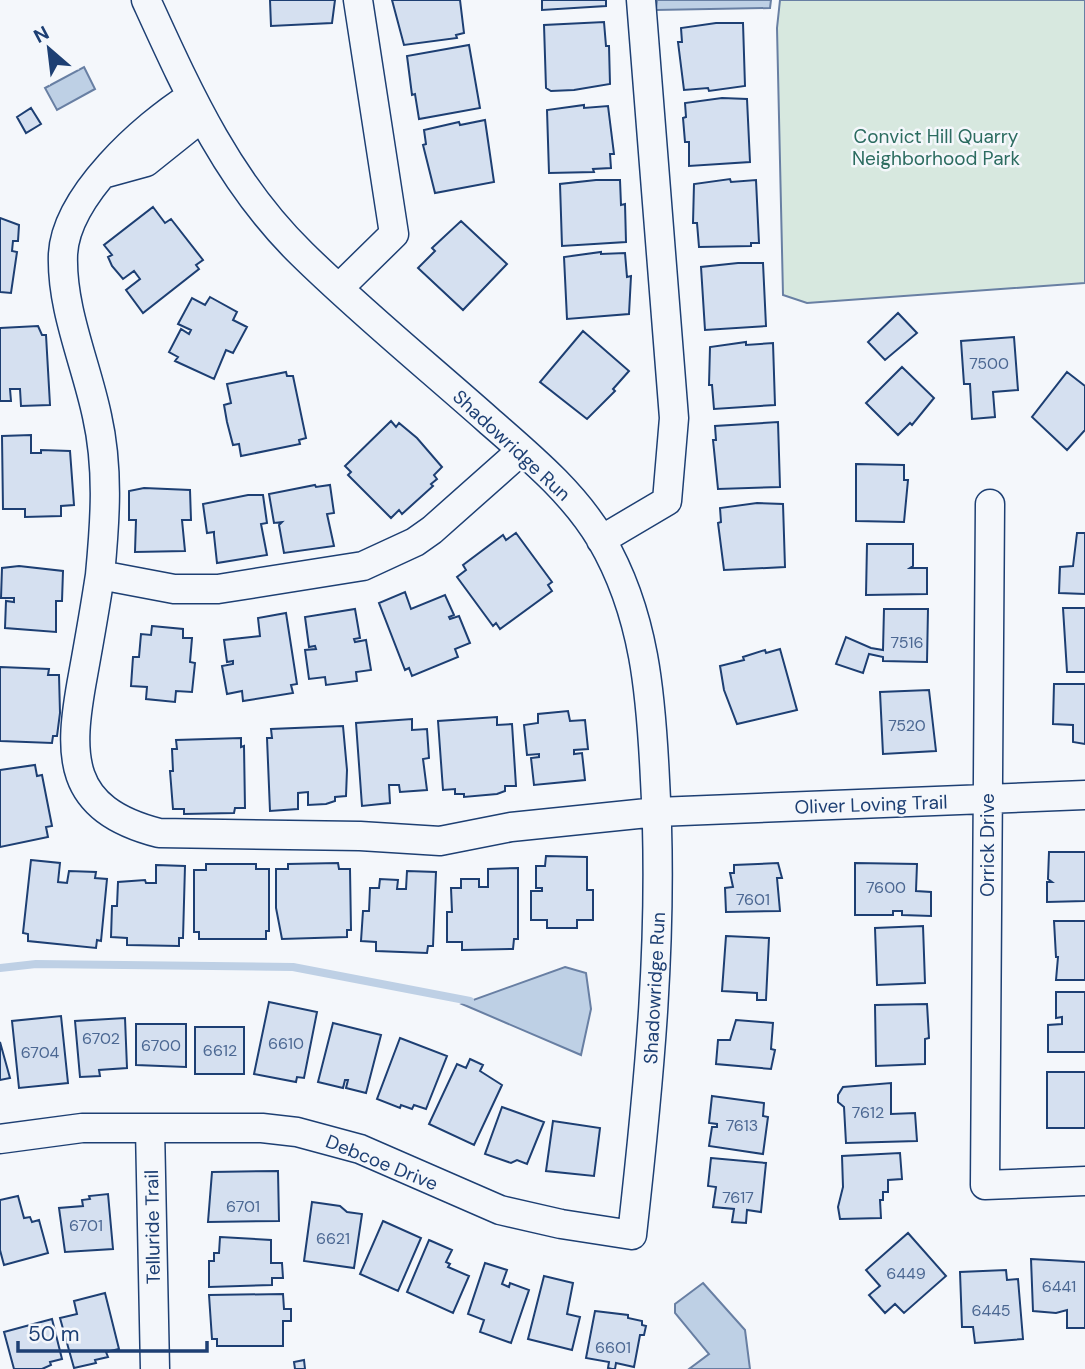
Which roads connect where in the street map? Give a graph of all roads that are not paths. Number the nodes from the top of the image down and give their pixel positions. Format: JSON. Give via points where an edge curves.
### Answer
{"nodes":[{"id":1,"x":146,"y":0,"type":"edge"},
{"id":2,"x":358,"y":0,"type":"edge"},
{"id":3,"x":641,"y":0,"type":"edge"},
{"id":4,"x":196,"y":107,"type":"junction"},
{"id":5,"x":339,"y":288,"type":"junction"},
{"id":6,"x":522,"y":450,"type":"junction"},
{"id":7,"x":990,"y":504,"type":"dead end"},
{"id":8,"x":601,"y":540,"type":"junction"},
{"id":9,"x":100,"y":575,"type":"junction"},
{"id":10,"x":1085,"y":795,"type":"edge"},
{"id":11,"x":987,"y":799,"type":"junction"},
{"id":12,"x":657,"y":812,"type":"junction"},
{"id":13,"x":150,"y":1128,"type":"junction"},
{"id":14,"x":0,"y":1139,"type":"edge"},
{"id":15,"x":1085,"y":1181,"type":"edge"},
{"id":16,"x":632,"y":1235,"type":"joint"},
{"id":17,"x":155,"y":1369,"type":"edge"}],
"edges":[{"from":1,"to":4,"type":"street","name":"Shadowridge Run"},
{"from":2,"to":5,"type":"street","via":[[394,234]]},
{"from":3,"to":8,"type":"street","via":[[674,418],[667,500]]},
{"from":4,"to":5,"type":"street","name":"Shadowridge Run","via":[[252,198],[301,254]]},
{"from":4,"to":9,"type":"street","name":"Oliver Loving Trail","via":[[148,127],[106,173],[75,213],[63,253],[68,303],[98,418],[106,491]]},
{"from":5,"to":6,"type":"street","name":"Shadowridge Run"},
{"from":6,"to":8,"type":"street","name":"Shadowridge Run","via":[[580,509]]},
{"from":6,"to":9,"type":"street","via":[[432,530],[363,566],[218,589],[174,589]]},
{"from":7,"to":11,"type":"street","name":"Orrick Drive"},
{"from":8,"to":12,"type":"street","name":"Shadowridge Run","via":[[622,583],[643,646]]},
{"from":9,"to":12,"type":"street","name":"Oliver Loving Trail","via":[[74,727],[74,760],[85,786],[129,825],[159,833],[440,841],[511,827]]},
{"from":10,"to":11,"type":"street","name":"Oliver Loving Trail"},
{"from":11,"to":12,"type":"street","name":"Oliver Loving Trail"},
{"from":11,"to":15,"type":"street","name":"Orrick Drive","via":[[985,1185]]},
{"from":12,"to":16,"type":"street","name":"Shadowridge Run","via":[[654,1027]]},
{"from":13,"to":14,"type":"street","name":"Debcoe Drive","via":[[52,1130]]},
{"from":13,"to":16,"type":"street","name":"Debcoe Drive","via":[[297,1132],[360,1149],[500,1210]]},
{"from":13,"to":17,"type":"street","name":"Telluride Trail"}]}
